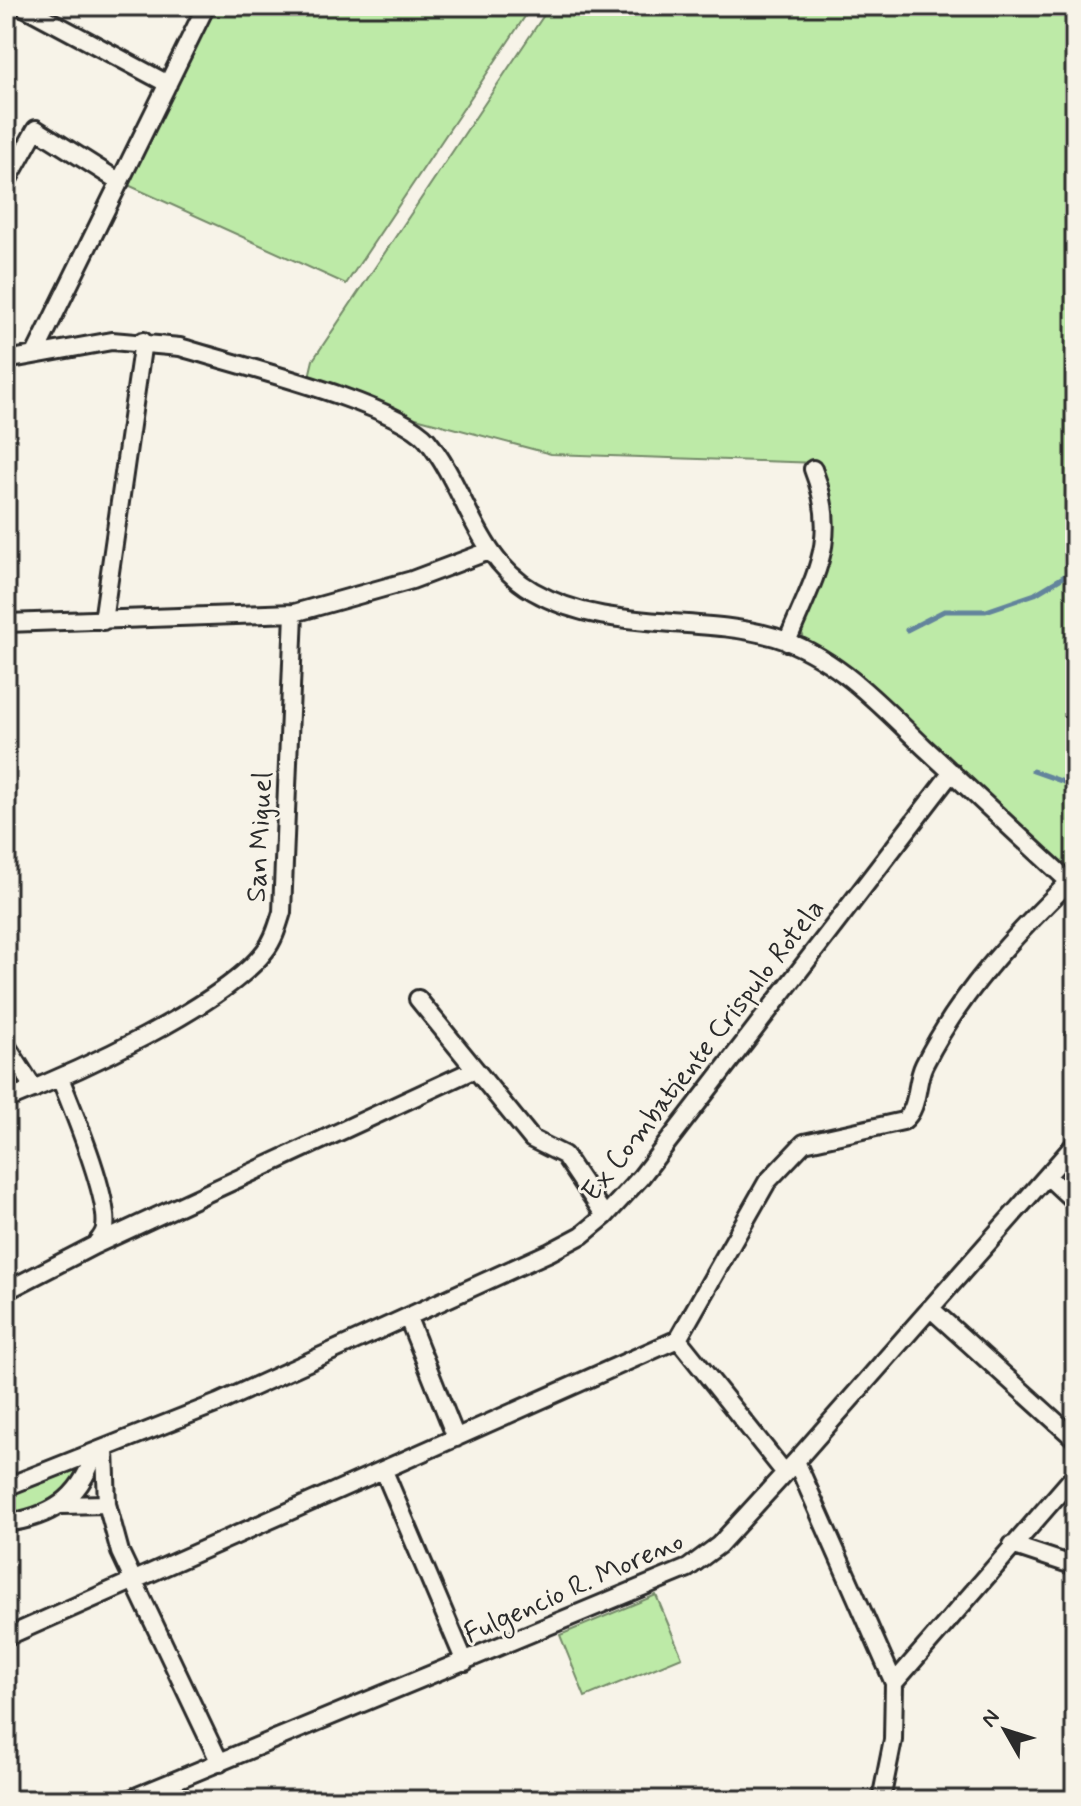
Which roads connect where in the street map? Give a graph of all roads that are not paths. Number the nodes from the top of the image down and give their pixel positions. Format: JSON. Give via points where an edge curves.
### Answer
{"nodes":[{"id":1,"x":22,"y":6,"type":"edge"},
{"id":2,"x":206,"y":6,"type":"edge"},
{"id":3,"x":168,"y":84,"type":"junction"},
{"id":4,"x":120,"y":182,"type":"junction"},
{"id":5,"x":6,"y":183,"type":"edge"},
{"id":6,"x":143,"y":341,"type":"junction"},
{"id":7,"x":35,"y":354,"type":"junction"},
{"id":8,"x":6,"y":360,"type":"edge"},
{"id":9,"x":813,"y":469,"type":"dead end"},
{"id":10,"x":489,"y":551,"type":"junction"},
{"id":11,"x":294,"y":613,"type":"junction"},
{"id":12,"x":103,"y":621,"type":"junction"},
{"id":13,"x":6,"y":623,"type":"edge"},
{"id":14,"x":787,"y":642,"type":"junction"},
{"id":15,"x":952,"y":772,"type":"junction"},
{"id":16,"x":1072,"y":884,"type":"edge"},
{"id":17,"x":418,"y":999,"type":"dead end"},
{"id":18,"x":6,"y":1045,"type":"edge"},
{"id":19,"x":475,"y":1069,"type":"junction"},
{"id":20,"x":60,"y":1078,"type":"junction"},
{"id":21,"x":34,"y":1089,"type":"junction"},
{"id":22,"x":6,"y":1100,"type":"edge"},
{"id":23,"x":1075,"y":1144,"type":"edge"},
{"id":24,"x":1047,"y":1176,"type":"junction"},
{"id":25,"x":1075,"y":1202,"type":"edge"},
{"id":26,"x":605,"y":1216,"type":"junction"},
{"id":27,"x":95,"y":1245,"type":"junction"},
{"id":28,"x":6,"y":1291,"type":"edge"},
{"id":29,"x":930,"y":1308,"type":"junction"},
{"id":30,"x":408,"y":1318,"type":"junction"},
{"id":31,"x":678,"y":1339,"type":"junction"},
{"id":32,"x":456,"y":1438,"type":"junction"},
{"id":33,"x":1075,"y":1439,"type":"edge"},
{"id":34,"x":99,"y":1452,"type":"junction"},
{"id":35,"x":790,"y":1467,"type":"junction"},
{"id":36,"x":384,"y":1471,"type":"junction"},
{"id":37,"x":1075,"y":1475,"type":"edge"},
{"id":38,"x":6,"y":1487,"type":"edge"},
{"id":39,"x":107,"y":1504,"type":"junction"},
{"id":40,"x":60,"y":1505,"type":"junction"},
{"id":41,"x":6,"y":1523,"type":"edge"},
{"id":42,"x":1012,"y":1545,"type":"junction"},
{"id":43,"x":1075,"y":1566,"type":"edge"},
{"id":44,"x":132,"y":1583,"type":"junction"},
{"id":45,"x":6,"y":1637,"type":"edge"},
{"id":46,"x":465,"y":1662,"type":"junction"},
{"id":47,"x":894,"y":1683,"type":"junction"},
{"id":48,"x":220,"y":1763,"type":"junction"},
{"id":49,"x":128,"y":1800,"type":"edge"},
{"id":50,"x":881,"y":1800,"type":"edge"}],
"edges":[{"from":1,"to":3,"type":"street"},
{"from":2,"to":3,"type":"street"},
{"from":3,"to":4,"type":"street"},
{"from":4,"to":5,"type":"street","via":[[36,129]]},
{"from":4,"to":7,"type":"street"},
{"from":6,"to":7,"type":"street"},
{"from":6,"to":10,"type":"street","via":[[293,382],[410,425],[440,458]]},
{"from":6,"to":12,"type":"street"},
{"from":7,"to":8,"type":"street"},
{"from":9,"to":14,"type":"street","via":[[828,518],[822,553]]},
{"from":10,"to":11,"type":"street","via":[[412,580]]},
{"from":10,"to":14,"type":"street","via":[[513,578],[572,609],[747,631]]},
{"from":11,"to":12,"type":"street"},
{"from":11,"to":20,"type":"street","name":"San Miguel","via":[[277,931],[266,950],[228,985]]},
{"from":12,"to":13,"type":"street"},
{"from":14,"to":15,"type":"street","via":[[845,673]]},
{"from":15,"to":16,"type":"street"},
{"from":15,"to":26,"type":"street","name":"Ex Combatiente Crispulo Rotela","via":[[641,1177]]},
{"from":16,"to":31,"type":"street","via":[[1002,948],[975,983],[923,1067],[910,1116],[812,1138],[772,1175]]},
{"from":17,"to":19,"type":"street"},
{"from":18,"to":21,"type":"street"},
{"from":19,"to":26,"type":"street","via":[[532,1139],[564,1155]]},
{"from":19,"to":27,"type":"street"},
{"from":20,"to":21,"type":"street","name":"San Miguel"},
{"from":20,"to":27,"type":"street","via":[[105,1214],[103,1235]]},
{"from":21,"to":22,"type":"street","name":"San Miguel"},
{"from":23,"to":24,"type":"street","name":"Fulgencio R. Moreno"},
{"from":24,"to":25,"type":"street"},
{"from":24,"to":29,"type":"street","name":"Fulgencio R. Moreno"},
{"from":26,"to":30,"type":"street","name":"Ex Combatiente Crispulo Rotela","via":[[550,1252]]},
{"from":27,"to":28,"type":"street"},
{"from":29,"to":33,"type":"street"},
{"from":29,"to":35,"type":"street","name":"Fulgencio R. Moreno"},
{"from":30,"to":32,"type":"street"},
{"from":30,"to":34,"type":"street","name":"Ex Combatiente Crispulo Rotela"},
{"from":31,"to":32,"type":"street"},
{"from":31,"to":35,"type":"street"},
{"from":32,"to":36,"type":"street"},
{"from":34,"to":38,"type":"street","name":"Ex Combatiente Crispulo Rotela","via":[[82,1454]]},
{"from":34,"to":39,"type":"street"},
{"from":34,"to":40,"type":"street"},
{"from":35,"to":46,"type":"street","name":"Fulgencio R. Moreno","via":[[719,1545],[688,1568]]},
{"from":35,"to":47,"type":"street"},
{"from":36,"to":44,"type":"street"},
{"from":36,"to":46,"type":"street"},
{"from":37,"to":42,"type":"street"},
{"from":39,"to":40,"type":"street"},
{"from":39,"to":44,"type":"street"},
{"from":40,"to":41,"type":"street","via":[[34,1519]]},
{"from":42,"to":43,"type":"street"},
{"from":42,"to":47,"type":"street"},
{"from":44,"to":45,"type":"street"},
{"from":44,"to":48,"type":"street"},
{"from":46,"to":48,"type":"street","name":"Fulgencio R. Moreno"},
{"from":47,"to":50,"type":"street","via":[[893,1740]]},
{"from":48,"to":49,"type":"street","name":"Fulgencio R. Moreno"}]}
